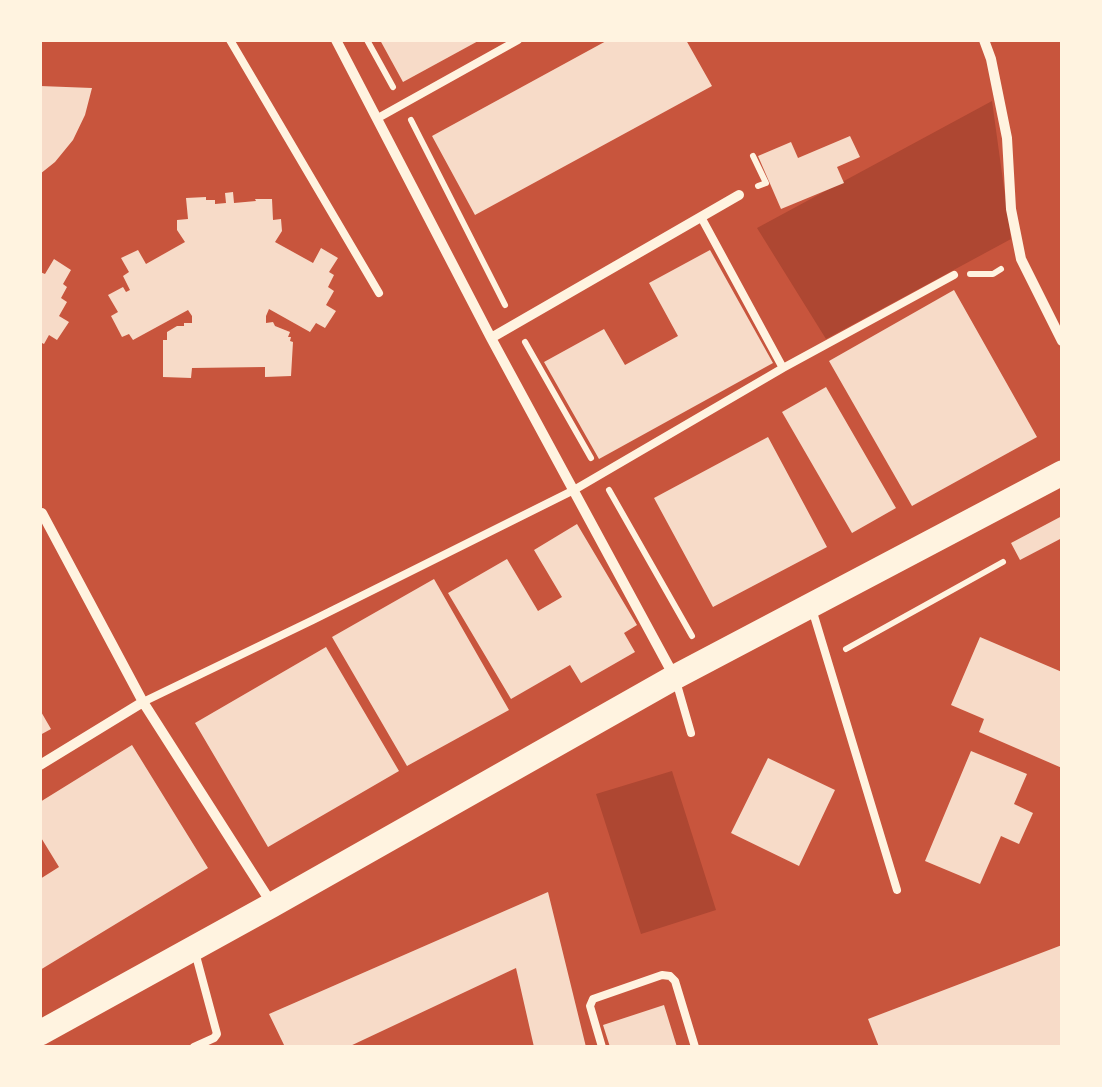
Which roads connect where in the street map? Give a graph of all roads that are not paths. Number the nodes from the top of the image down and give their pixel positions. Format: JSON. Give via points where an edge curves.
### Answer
{"nodes":[{"id":1,"x":230,"y":40,"type":"edge"},
{"id":2,"x":336,"y":40,"type":"edge"},
{"id":3,"x":518,"y":40,"type":"edge"},
{"id":4,"x":984,"y":40,"type":"edge"},
{"id":5,"x":378,"y":118,"type":"junction"},
{"id":6,"x":739,"y":195,"type":"dead end"},
{"id":7,"x":701,"y":216,"type":"junction"},
{"id":8,"x":954,"y":275,"type":"road end"},
{"id":9,"x":379,"y":293,"type":"dead end"},
{"id":10,"x":491,"y":338,"type":"junction"},
{"id":11,"x":1062,"y":340,"type":"edge"},
{"id":12,"x":783,"y":368,"type":"junction"},
{"id":13,"x":1062,"y":473,"type":"edge"},
{"id":14,"x":574,"y":490,"type":"junction"},
{"id":15,"x":42,"y":514,"type":"edge"},
{"id":16,"x":811,"y":605,"type":"junction"},
{"id":17,"x":675,"y":677,"type":"junction"},
{"id":18,"x":144,"y":702,"type":"junction"},
{"id":19,"x":690,"y":733,"type":"dead end"},
{"id":20,"x":40,"y":765,"type":"edge"},
{"id":21,"x":897,"y":890,"type":"dead end"},
{"id":22,"x":272,"y":905,"type":"junction"},
{"id":23,"x":194,"y":948,"type":"junction"},
{"id":24,"x":40,"y":1033,"type":"edge"},
{"id":25,"x":217,"y":1034,"type":"junction"},
{"id":26,"x":194,"y":1047,"type":"edge"},
{"id":27,"x":223,"y":1047,"type":"edge"},
{"id":28,"x":602,"y":1047,"type":"edge"},
{"id":29,"x":695,"y":1047,"type":"edge"}],
"edges":[{"from":1,"to":9,"type":"lane"},
{"from":2,"to":5,"type":"street"},
{"from":3,"to":5,"type":"lane"},
{"from":4,"to":11,"type":"street","via":[[1007,138],[1021,259]]},
{"from":5,"to":10,"type":"street"},
{"from":6,"to":7,"type":"street"},
{"from":7,"to":10,"type":"street"},
{"from":7,"to":12,"type":"lane"},
{"from":8,"to":12,"type":"lane"},
{"from":10,"to":14,"type":"street"},
{"from":12,"to":14,"type":"lane"},
{"from":13,"to":16,"type":"main road"},
{"from":14,"to":17,"type":"street"},
{"from":14,"to":18,"type":"lane"},
{"from":15,"to":18,"type":"street"},
{"from":16,"to":17,"type":"main road"},
{"from":16,"to":21,"type":"lane"},
{"from":17,"to":19,"type":"lane"},
{"from":17,"to":22,"type":"main road"},
{"from":18,"to":20,"type":"street"},
{"from":18,"to":22,"type":"street"},
{"from":22,"to":23,"type":"main road"},
{"from":23,"to":24,"type":"main road"},
{"from":23,"to":25,"type":"lane"},
{"from":25,"to":26,"type":"lane"},
{"from":25,"to":27,"type":"lane"},
{"from":28,"to":29,"type":"lane","via":[[593,999],[662,975],[675,982]]}]}
